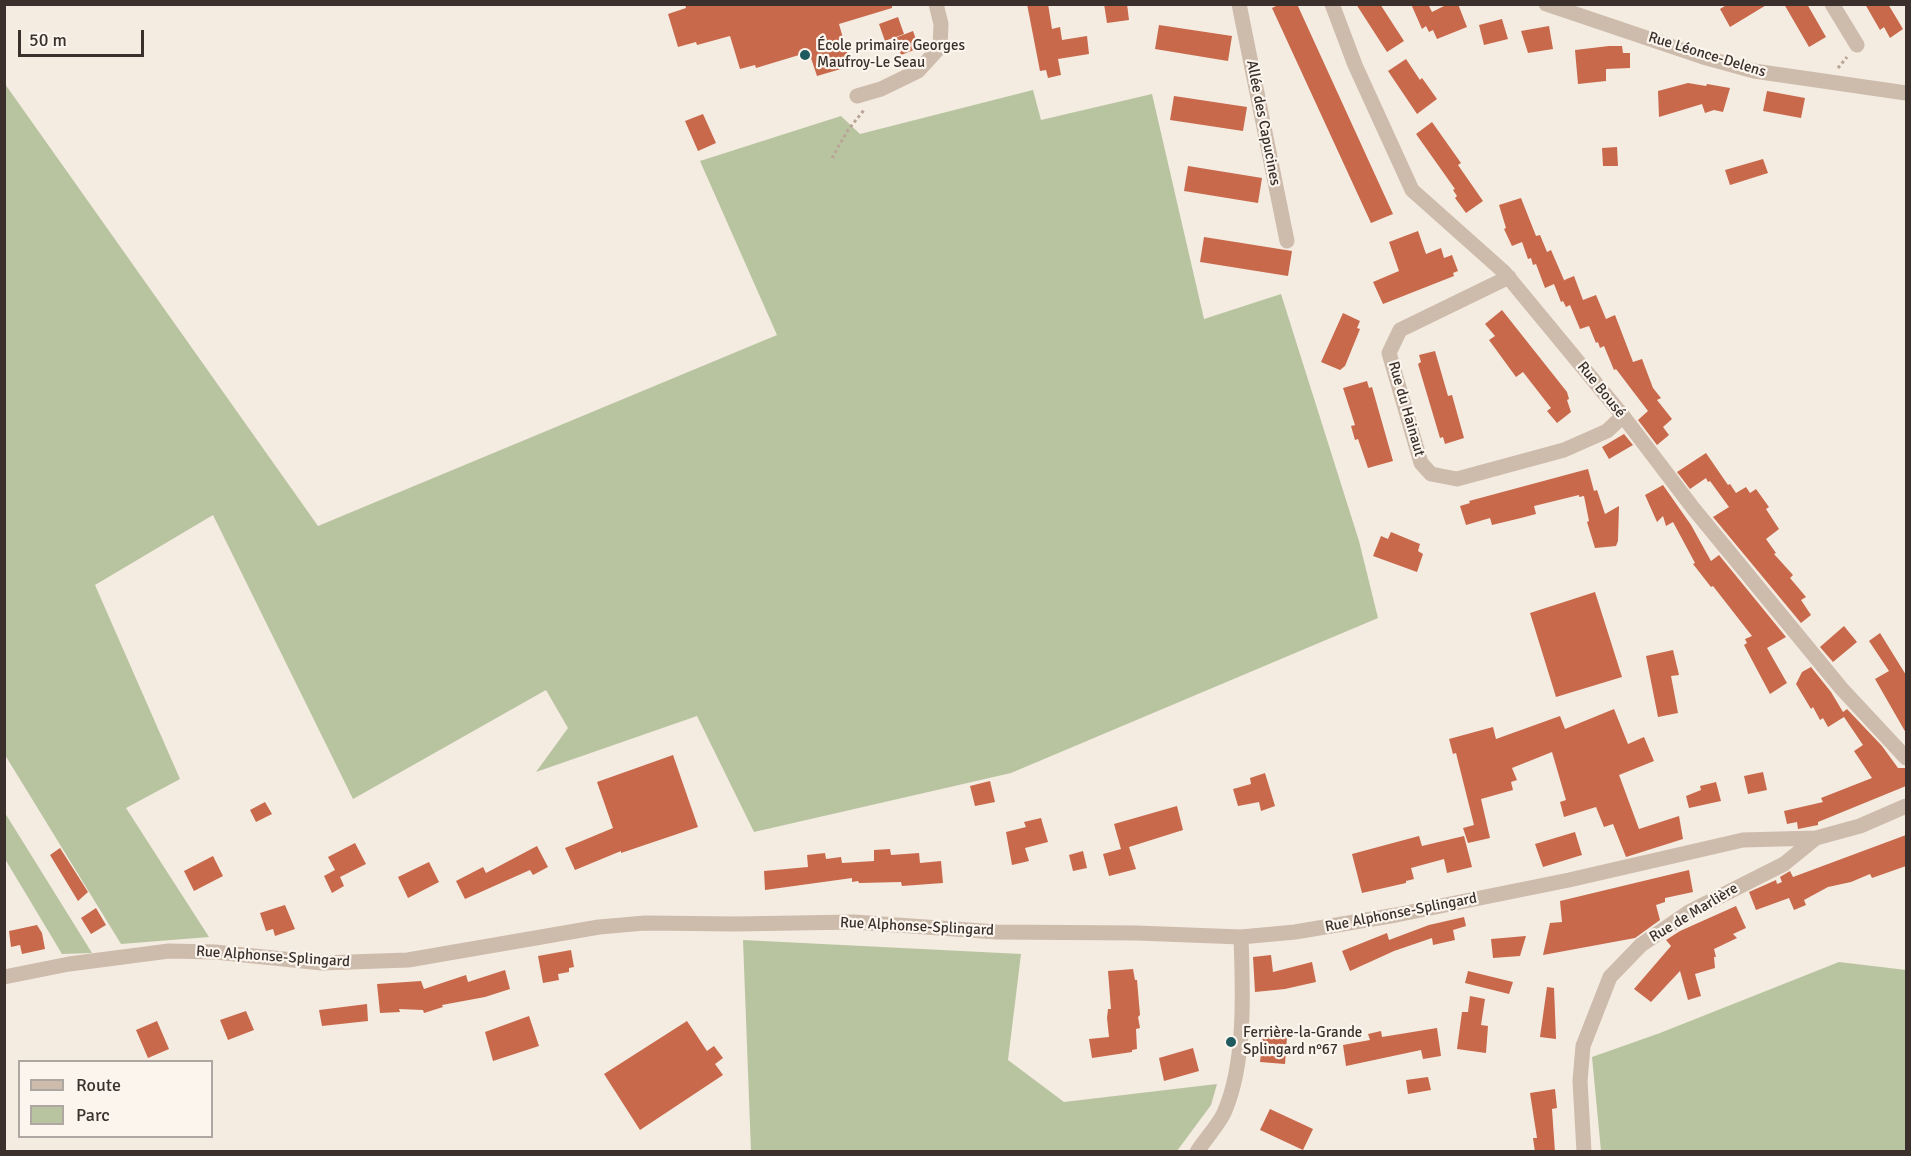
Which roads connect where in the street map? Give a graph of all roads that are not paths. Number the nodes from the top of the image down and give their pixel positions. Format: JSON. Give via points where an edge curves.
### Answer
{"nodes":[{"id":1,"x":936,"y":4,"type":"edge"},
{"id":2,"x":1239,"y":4,"type":"edge"},
{"id":3,"x":1332,"y":4,"type":"edge"},
{"id":4,"x":1546,"y":4,"type":"edge"},
{"id":5,"x":1832,"y":4,"type":"edge"},
{"id":6,"x":1857,"y":45,"type":"road end"},
{"id":7,"x":1906,"y":93,"type":"edge"},
{"id":8,"x":857,"y":96,"type":"dead end"},
{"id":9,"x":1287,"y":241,"type":"dead end"},
{"id":10,"x":1509,"y":277,"type":"junction"},
{"id":11,"x":1623,"y":416,"type":"junction"},
{"id":12,"x":1906,"y":758,"type":"edge"},
{"id":13,"x":1906,"y":806,"type":"edge"},
{"id":14,"x":1816,"y":838,"type":"junction"},
{"id":15,"x":1240,"y":938,"type":"junction"},
{"id":16,"x":9,"y":976,"type":"edge"},
{"id":17,"x":1197,"y":1152,"type":"edge"},
{"id":18,"x":1584,"y":1152,"type":"edge"}],
"edges":[{"from":1,"to":8,"type":"street","via":[[942,24],[940,47],[918,71],[881,90]]},
{"from":2,"to":9,"type":"street","name":"Allée des Capucines"},
{"from":3,"to":10,"type":"street","name":"Rue Bousé","via":[[1412,190]]},
{"from":4,"to":7,"type":"street","name":"Rue Léonce-Delens","via":[[1744,68]]},
{"from":5,"to":6,"type":"street"},
{"from":10,"to":11,"type":"street","name":"Rue Bousé"},
{"from":10,"to":11,"type":"street","name":"Rue du Hainaut","via":[[1400,330],[1389,353],[1421,463],[1431,474],[1457,479],[1564,450],[1607,431]]},
{"from":11,"to":12,"type":"street","name":"Rue Bousé","via":[[1693,508],[1842,688]]},
{"from":13,"to":14,"type":"street","via":[[1860,826]]},
{"from":14,"to":15,"type":"street","name":"Rue Alphonse-Splingard","via":[[1743,840],[1396,915]]},
{"from":14,"to":18,"type":"street","name":"Rue de Marlière","via":[[1784,864],[1689,912],[1641,945],[1610,977],[1583,1046],[1580,1081]]},
{"from":15,"to":16,"type":"street","name":"Rue Alphonse-Splingard","via":[[997,932],[854,922],[645,922],[408,960],[322,963],[169,951],[79,962]]},
{"from":15,"to":17,"type":"street","via":[[1241,1029],[1234,1082],[1223,1115]]}]}
